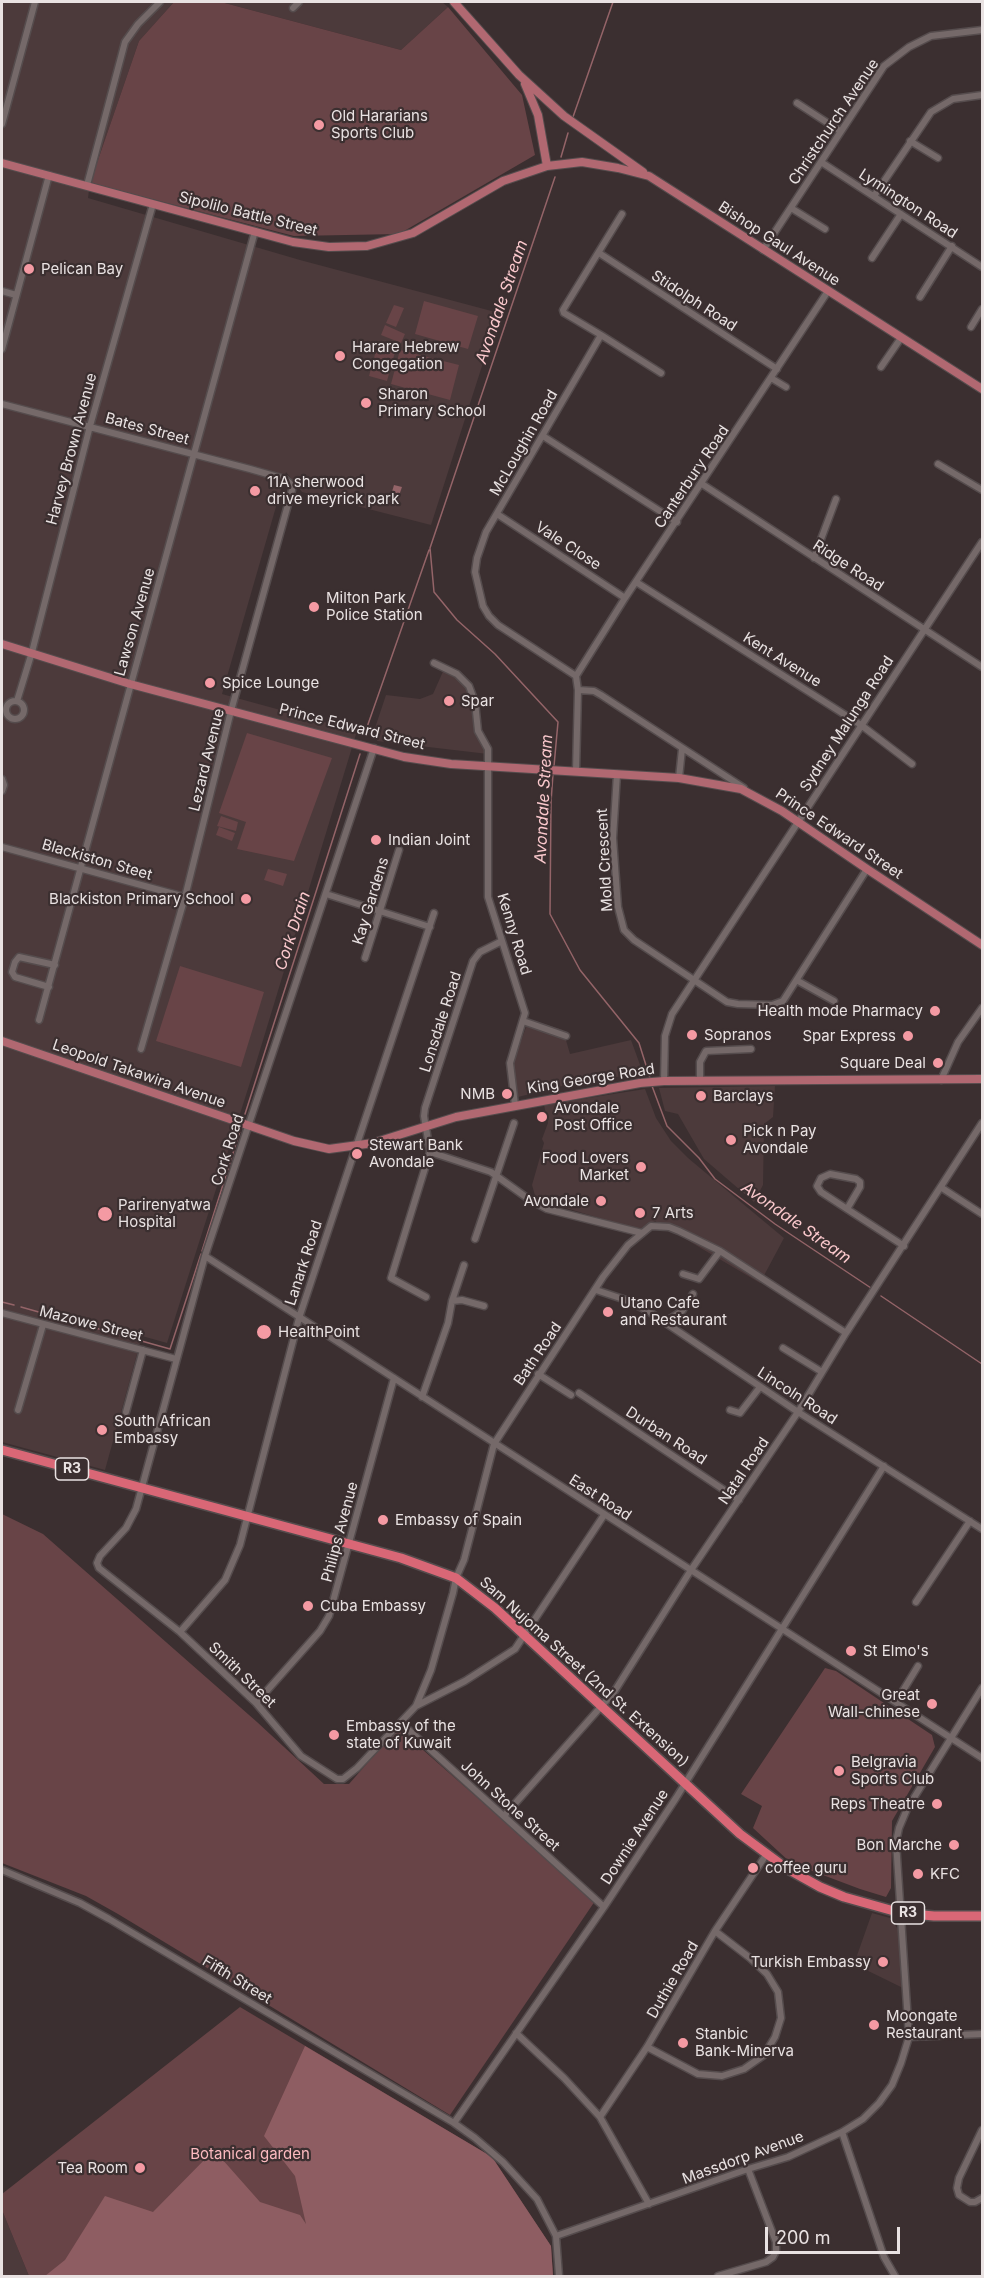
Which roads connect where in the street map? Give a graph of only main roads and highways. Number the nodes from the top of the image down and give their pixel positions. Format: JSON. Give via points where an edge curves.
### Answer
{"nodes":[{"id":1,"x":454,"y":2,"type":"edge"},
{"id":2,"x":519,"y":75,"type":"junction"},
{"id":3,"x":2,"y":163,"type":"edge"},
{"id":4,"x":547,"y":166,"type":"junction"},
{"id":5,"x":649,"y":176,"type":"junction"},
{"id":6,"x":982,"y":389,"type":"edge"},
{"id":7,"x":2,"y":644,"type":"edge"},
{"id":8,"x":982,"y":945,"type":"edge"},
{"id":9,"x":2,"y":1043,"type":"edge"},
{"id":10,"x":982,"y":1079,"type":"edge"},
{"id":11,"x":249,"y":1126,"type":"joint"},
{"id":12,"x":2,"y":1450,"type":"edge"},
{"id":13,"x":982,"y":1916,"type":"edge"}],
"edges":[{"from":1,"to":2,"type":"main road"},
{"from":2,"to":4,"type":"main road","via":[[538,115]]},
{"from":2,"to":5,"type":"main road","via":[[564,116]]},
{"from":3,"to":4,"type":"main road","name":"Sipolilo Battle Street","via":[[319,247],[382,243],[413,233],[503,181]]},
{"from":4,"to":5,"type":"main road","name":"Bishop Gaul Avenue","via":[[582,162]]},
{"from":5,"to":6,"type":"main road","name":"Bishop Gaul Avenue"},
{"from":7,"to":8,"type":"main road","name":"Prince Edward Street","via":[[130,684],[433,762],[679,778],[728,786],[755,795],[798,821]]},
{"from":9,"to":11,"type":"main road","name":"Leopold Takawira Avenue"},
{"from":10,"to":11,"type":"main road","name":"King George Road","via":[[640,1083],[515,1105],[356,1147],[329,1149]]},
{"from":12,"to":13,"type":"highway","name":"Sam Nujoma Street (2nd St. Extension)","number":"R3","via":[[350,1544],[456,1578],[495,1608],[740,1834],[786,1868],[820,1887],[864,1903],[934,1916]]}]}
